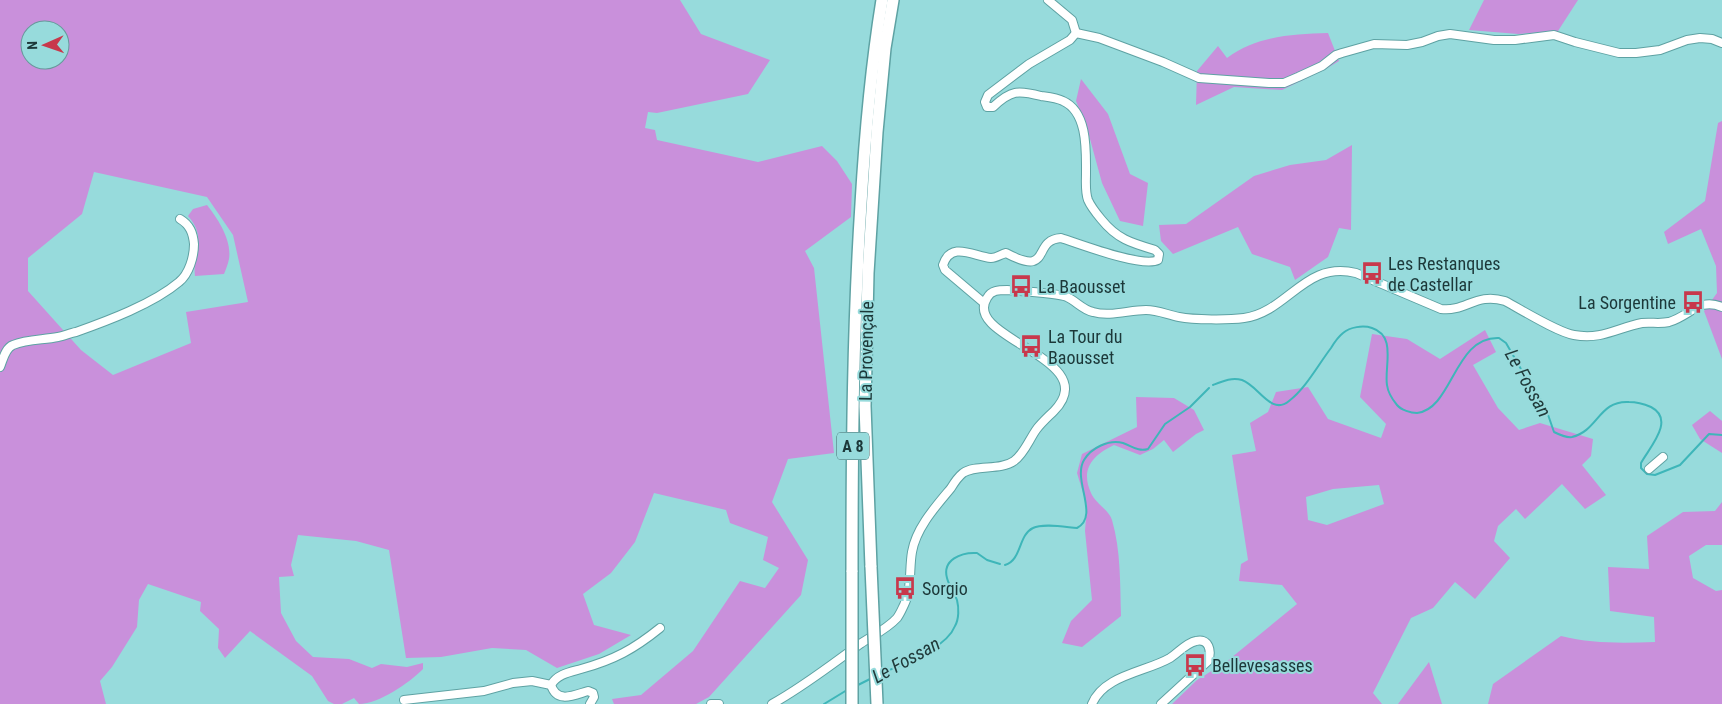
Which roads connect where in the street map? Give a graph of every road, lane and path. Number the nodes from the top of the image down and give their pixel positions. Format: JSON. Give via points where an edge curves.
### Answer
{"nodes":[{"id":1,"x":882,"y":0,"type":"edge"},
{"id":2,"x":893,"y":0,"type":"edge"},
{"id":3,"x":1048,"y":0,"type":"edge"},
{"id":4,"x":1076,"y":33,"type":"junction"},
{"id":5,"x":1722,"y":43,"type":"edge"},
{"id":6,"x":868,"y":173,"type":"junction"},
{"id":7,"x":180,"y":219,"type":"dead end"},
{"id":8,"x":984,"y":302,"type":"junction"},
{"id":9,"x":1722,"y":307,"type":"edge"},
{"id":10,"x":860,"y":320,"type":"junction"},
{"id":11,"x":0,"y":367,"type":"edge"},
{"id":12,"x":1664,"y":457,"type":"dead end"},
{"id":13,"x":1649,"y":468,"type":"dead end"},
{"id":14,"x":660,"y":628,"type":"dead end"},
{"id":15,"x":551,"y":685,"type":"junction"},
{"id":16,"x":404,"y":700,"type":"dead end"},
{"id":17,"x":590,"y":704,"type":"edge"},
{"id":18,"x":711,"y":704,"type":"edge"},
{"id":19,"x":719,"y":704,"type":"edge"},
{"id":20,"x":772,"y":704,"type":"edge"},
{"id":21,"x":852,"y":704,"type":"edge"},
{"id":22,"x":877,"y":704,"type":"edge"},
{"id":23,"x":1092,"y":704,"type":"edge"},
{"id":24,"x":1161,"y":704,"type":"edge"}],
"edges":[{"from":1,"to":6,"type":"highway","name":"La Provençale","number":"A 8","via":[[873,61]]},
{"from":2,"to":6,"type":"highway","name":"La Provençale","number":"A 8"},
{"from":3,"to":4,"type":"street","via":[[1072,20]]},
{"from":4,"to":5,"type":"street","via":[[1099,38],[1199,78],[1269,83],[1298,77],[1322,66],[1336,55],[1374,44],[1407,45],[1450,34],[1494,40],[1554,35],[1620,53],[1660,50],[1700,38]]},
{"from":4,"to":8,"type":"street","via":[[988,95],[987,107],[993,107],[1004,96],[1022,92],[1063,101],[1071,106],[1081,124],[1088,201],[1121,239],[1155,250],[1159,254],[1158,260],[1152,263],[1130,260],[1061,238],[1054,238],[1037,260],[1030,262],[1022,262],[1006,253],[990,258],[965,251],[949,255],[943,265],[945,270]]},
{"from":6,"to":10,"type":"highway","name":"La Provençale","number":"A 8"},
{"from":7,"to":11,"type":"street","via":[[190,227],[194,246],[189,267],[180,282],[98,324],[58,337],[10,345]]},
{"from":8,"to":9,"type":"street","via":[[992,292],[1007,290],[1066,296],[1092,312],[1102,314],[1156,310],[1186,318],[1243,318],[1265,311],[1308,280],[1331,271],[1347,271],[1441,309],[1496,298],[1572,335],[1606,335],[1641,323],[1676,320],[1707,303]]},
{"from":8,"to":20,"type":"street","via":[[986,317],[994,325],[1056,368],[1065,386],[1060,405],[1016,460],[970,470],[950,489],[917,536],[906,602],[896,618]]},
{"from":10,"to":21,"type":"highway","name":"La Provençale","number":"A 8","bridge":true,"via":[[852,572]]},
{"from":10,"to":22,"type":"highway","name":"La Provençale","number":"A 8","bridge":true},
{"from":12,"to":13,"type":"street"},
{"from":14,"to":15,"type":"street","via":[[626,652],[568,673],[555,679]]},
{"from":15,"to":16,"type":"street","via":[[532,681],[484,691]]},
{"from":15,"to":17,"type":"street","via":[[553,692],[560,697],[593,692]]},
{"from":18,"to":19,"type":"street"},
{"from":23,"to":24,"type":"street","via":[[1099,692],[1113,682],[1170,658],[1195,641],[1206,643],[1211,653],[1208,661]]}]}
